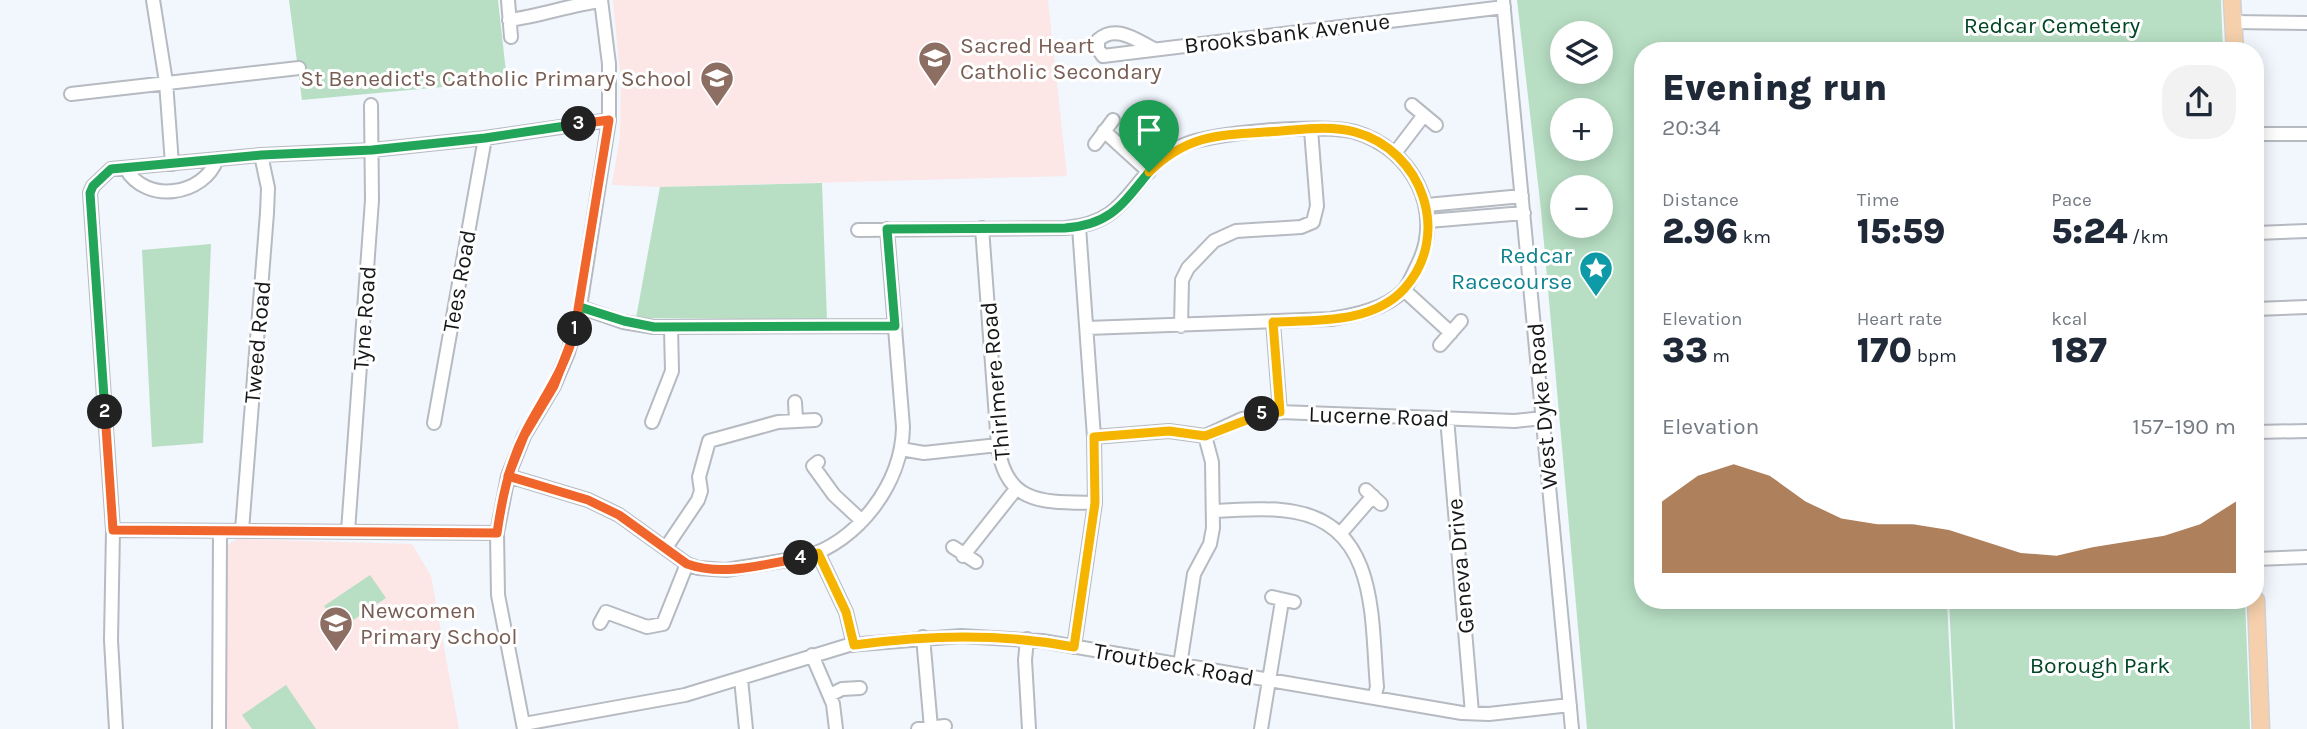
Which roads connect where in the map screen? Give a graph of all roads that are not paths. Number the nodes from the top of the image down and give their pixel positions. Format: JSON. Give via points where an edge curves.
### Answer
{"nodes":[{"id":1,"x":153,"y":0,"type":"edge"},
{"id":2,"x":508,"y":0,"type":"edge"},
{"id":3,"x":2232,"y":0,"type":"edge"},
{"id":4,"x":601,"y":1,"type":"edge"},
{"id":5,"x":1504,"y":4,"type":"edge"},
{"id":6,"x":509,"y":20,"type":"junction"},
{"id":7,"x":2233,"y":22,"type":"junction"},
{"id":8,"x":2307,"y":23,"type":"edge"},
{"id":9,"x":511,"y":37,"type":"dead end"},
{"id":10,"x":2234,"y":42,"type":"edge"},
{"id":11,"x":1154,"y":49,"type":"dead end"},
{"id":12,"x":299,"y":68,"type":"dead end"},
{"id":13,"x":166,"y":82,"type":"junction"},
{"id":14,"x":71,"y":94,"type":"dead end"},
{"id":15,"x":371,"y":105,"type":"dead end"},
{"id":16,"x":1412,"y":105,"type":"dead end"},
{"id":17,"x":1424,"y":115,"type":"junction"},
{"id":18,"x":609,"y":120,"type":"junction"},
{"id":19,"x":1113,"y":120,"type":"dead end"},
{"id":20,"x":1436,"y":125,"type":"dead end"},
{"id":21,"x":1311,"y":130,"type":"junction"},
{"id":22,"x":1104,"y":131,"type":"junction"},
{"id":23,"x":2264,"y":134,"type":"edge"},
{"id":24,"x":2307,"y":134,"type":"edge"},
{"id":25,"x":485,"y":138,"type":"junction"},
{"id":26,"x":1095,"y":144,"type":"dead end"},
{"id":27,"x":372,"y":150,"type":"junction"},
{"id":28,"x":1395,"y":153,"type":"junction"},
{"id":29,"x":261,"y":155,"type":"junction"},
{"id":30,"x":217,"y":159,"type":"junction"},
{"id":31,"x":172,"y":164,"type":"junction"},
{"id":32,"x":126,"y":169,"type":"junction"},
{"id":33,"x":1149,"y":172,"type":"junction"},
{"id":34,"x":1522,"y":196,"type":"junction"},
{"id":35,"x":1427,"y":205,"type":"junction"},
{"id":36,"x":1524,"y":214,"type":"junction"},
{"id":37,"x":1429,"y":221,"type":"junction"},
{"id":38,"x":1079,"y":227,"type":"junction"},
{"id":39,"x":982,"y":228,"type":"junction"},
{"id":40,"x":887,"y":229,"type":"junction"},
{"id":41,"x":858,"y":230,"type":"dead end"},
{"id":42,"x":2307,"y":231,"type":"edge"},
{"id":43,"x":2264,"y":233,"type":"edge"},
{"id":44,"x":1404,"y":290,"type":"junction"},
{"id":45,"x":580,"y":307,"type":"junction"},
{"id":46,"x":2307,"y":307,"type":"edge"},
{"id":47,"x":2264,"y":309,"type":"edge"},
{"id":48,"x":1461,"y":321,"type":"dead end"},
{"id":49,"x":1273,"y":322,"type":"junction"},
{"id":50,"x":895,"y":326,"type":"junction"},
{"id":51,"x":1181,"y":326,"type":"junction"},
{"id":52,"x":671,"y":328,"type":"junction"},
{"id":53,"x":1087,"y":328,"type":"junction"},
{"id":54,"x":1451,"y":333,"type":"junction"},
{"id":55,"x":1440,"y":345,"type":"dead end"},
{"id":56,"x":795,"y":402,"type":"dead end"},
{"id":57,"x":1280,"y":412,"type":"junction"},
{"id":58,"x":1447,"y":418,"type":"junction"},
{"id":59,"x":1543,"y":418,"type":"junction"},
{"id":60,"x":815,"y":419,"type":"dead end"},
{"id":61,"x":796,"y":420,"type":"junction"},
{"id":62,"x":652,"y":422,"type":"dead end"},
{"id":63,"x":434,"y":423,"type":"dead end"},
{"id":64,"x":2307,"y":430,"type":"edge"},
{"id":65,"x":2264,"y":432,"type":"edge"},
{"id":66,"x":1205,"y":436,"type":"junction"},
{"id":67,"x":1094,"y":437,"type":"junction"},
{"id":68,"x":998,"y":445,"type":"junction"},
{"id":69,"x":901,"y":449,"type":"junction"},
{"id":70,"x":818,"y":463,"type":"dead end"},
{"id":71,"x":508,"y":476,"type":"junction"},
{"id":72,"x":1016,"y":489,"type":"junction"},
{"id":73,"x":1373,"y":497,"type":"dead end"},
{"id":74,"x":1095,"y":503,"type":"junction"},
{"id":75,"x":1214,"y":510,"type":"junction"},
{"id":76,"x":862,"y":521,"type":"junction"},
{"id":77,"x":113,"y":530,"type":"junction"},
{"id":78,"x":242,"y":530,"type":"junction"},
{"id":79,"x":220,"y":531,"type":"junction"},
{"id":80,"x":348,"y":531,"type":"junction"},
{"id":81,"x":497,"y":533,"type":"junction"},
{"id":82,"x":1340,"y":534,"type":"junction"},
{"id":83,"x":667,"y":546,"type":"junction"},
{"id":84,"x":818,"y":553,"type":"junction"},
{"id":85,"x":2307,"y":557,"type":"edge"},
{"id":86,"x":2264,"y":559,"type":"edge"},
{"id":87,"x":976,"y":562,"type":"dead end"},
{"id":88,"x":687,"y":564,"type":"junction"},
{"id":89,"x":1283,"y":600,"type":"dead end"},
{"id":90,"x":2256,"y":609,"type":"edge"},
{"id":91,"x":600,"y":623,"type":"dead end"},
{"id":92,"x":923,"y":638,"type":"junction"},
{"id":93,"x":1027,"y":639,"type":"junction"},
{"id":94,"x":854,"y":645,"type":"junction"},
{"id":95,"x":1074,"y":647,"type":"junction"},
{"id":96,"x":812,"y":655,"type":"junction"},
{"id":97,"x":1180,"y":665,"type":"junction"},
{"id":98,"x":741,"y":679,"type":"junction"},
{"id":99,"x":1269,"y":680,"type":"junction"},
{"id":100,"x":860,"y":688,"type":"dead end"},
{"id":101,"x":830,"y":695,"type":"junction"},
{"id":102,"x":1374,"y":698,"type":"junction"},
{"id":103,"x":1570,"y":705,"type":"junction"},
{"id":104,"x":1472,"y":713,"type":"junction"},
{"id":105,"x":577,"y":723,"type":"edge"},
{"id":106,"x":944,"y":726,"type":"dead end"},
{"id":107,"x":524,"y":727,"type":"edge"},
{"id":108,"x":924,"y":728,"type":"edge"},
{"id":109,"x":116,"y":729,"type":"edge"},
{"id":110,"x":219,"y":729,"type":"edge"},
{"id":111,"x":746,"y":729,"type":"edge"},
{"id":112,"x":836,"y":729,"type":"edge"},
{"id":113,"x":1029,"y":729,"type":"edge"},
{"id":114,"x":1261,"y":729,"type":"edge"},
{"id":115,"x":1572,"y":729,"type":"edge"},
{"id":116,"x":2261,"y":729,"type":"edge"}],
"edges":[{"from":1,"to":13,"type":"street"},
{"from":2,"to":6,"type":"street"},
{"from":3,"to":7,"type":"main road"},
{"from":4,"to":6,"type":"street"},
{"from":4,"to":18,"type":"street","via":[[609,64]]},
{"from":5,"to":11,"type":"street","name":"Brooksbank Avenue"},
{"from":5,"to":34,"type":"street","name":"West Dyke Road"},
{"from":6,"to":9,"type":"street"},
{"from":7,"to":8,"type":"street"},
{"from":7,"to":10,"type":"main road"},
{"from":12,"to":13,"type":"street"},
{"from":13,"to":14,"type":"street"},
{"from":13,"to":31,"type":"street"},
{"from":15,"to":27,"type":"street","name":"Tyne Road"},
{"from":16,"to":17,"type":"street"},
{"from":17,"to":20,"type":"street"},
{"from":17,"to":28,"type":"street"},
{"from":18,"to":25,"type":"street"},
{"from":18,"to":45,"type":"street"},
{"from":19,"to":22,"type":"street"},
{"from":21,"to":28,"type":"street","via":[[1354,131]]},
{"from":21,"to":33,"type":"street","via":[[1197,140],[1178,147]]},
{"from":21,"to":51,"type":"street","via":[[1317,206],[1313,222],[1301,227],[1236,231],[1214,241],[1182,280]]},
{"from":22,"to":26,"type":"street"},
{"from":22,"to":33,"type":"street"},
{"from":23,"to":24,"type":"street"},
{"from":25,"to":27,"type":"street"},
{"from":25,"to":63,"type":"street","name":"Tees Road"},
{"from":27,"to":29,"type":"street"},
{"from":27,"to":80,"type":"street","name":"Tyne Road"},
{"from":28,"to":35,"type":"street","via":[[1410,169]]},
{"from":29,"to":30,"type":"street"},
{"from":29,"to":78,"type":"street","name":"Tweed Road","via":[[268,188],[267,214]]},
{"from":30,"to":31,"type":"street"},
{"from":30,"to":32,"type":"street","via":[[213,171],[192,188],[155,191],[131,178]]},
{"from":31,"to":32,"type":"street"},
{"from":32,"to":77,"type":"street","via":[[111,169],[90,193]]},
{"from":33,"to":38,"type":"street","via":[[1113,213]]},
{"from":34,"to":35,"type":"street"},
{"from":34,"to":36,"type":"street","name":"West Dyke Road"},
{"from":35,"to":37,"type":"street"},
{"from":36,"to":37,"type":"street"},
{"from":36,"to":59,"type":"street","name":"West Dyke Road"},
{"from":37,"to":44,"type":"street","via":[[1422,256]]},
{"from":38,"to":39,"type":"street"},
{"from":38,"to":53,"type":"street"},
{"from":39,"to":40,"type":"street"},
{"from":39,"to":68,"type":"street","name":"Thirlmere Road"},
{"from":40,"to":41,"type":"street"},
{"from":40,"to":50,"type":"street"},
{"from":42,"to":43,"type":"street"},
{"from":44,"to":49,"type":"street","via":[[1357,315]]},
{"from":44,"to":54,"type":"street"},
{"from":45,"to":52,"type":"street","via":[[624,321]]},
{"from":45,"to":71,"type":"street","via":[[554,386],[524,436]]},
{"from":46,"to":47,"type":"street"},
{"from":48,"to":54,"type":"street"},
{"from":49,"to":51,"type":"street"},
{"from":49,"to":57,"type":"street"},
{"from":50,"to":52,"type":"street"},
{"from":50,"to":69,"type":"street"},
{"from":51,"to":53,"type":"street"},
{"from":52,"to":62,"type":"street","via":[[672,371]]},
{"from":53,"to":67,"type":"street"},
{"from":54,"to":55,"type":"street"},
{"from":56,"to":61,"type":"street"},
{"from":57,"to":58,"type":"street","name":"Lucerne Road"},
{"from":57,"to":66,"type":"street","name":"Lucerne Road","via":[[1242,419]]},
{"from":58,"to":59,"type":"street","name":"Lucerne Road"},
{"from":58,"to":104,"type":"street","name":"Geneva Drive"},
{"from":59,"to":103,"type":"street","name":"West Dyke Road"},
{"from":60,"to":61,"type":"street"},
{"from":61,"to":83,"type":"street","via":[[709,441],[698,500]]},
{"from":64,"to":65,"type":"street"},
{"from":66,"to":67,"type":"street","via":[[1169,431]]},
{"from":66,"to":75,"type":"street","via":[[1212,462]]},
{"from":67,"to":74,"type":"street"},
{"from":68,"to":69,"type":"street","via":[[924,453]]},
{"from":68,"to":72,"type":"street","name":"Thirlmere Road","via":[[1003,470]]},
{"from":69,"to":76,"type":"street","via":[[883,492]]},
{"from":70,"to":76,"type":"street","via":[[813,466],[826,485]]},
{"from":71,"to":81,"type":"street"},
{"from":71,"to":83,"type":"street","via":[[588,500]]},
{"from":72,"to":74,"type":"street","name":"Thirlmere Road","via":[[1040,501]]},
{"from":72,"to":87,"type":"street","via":[[958,551]]},
{"from":73,"to":82,"type":"street"},
{"from":74,"to":95,"type":"street"},
{"from":75,"to":82,"type":"street","via":[[1296,512]]},
{"from":75,"to":97,"type":"street","via":[[1210,544],[1194,574]]},
{"from":76,"to":84,"type":"street"},
{"from":77,"to":79,"type":"street"},
{"from":77,"to":109,"type":"street","via":[[111,640]]},
{"from":78,"to":79,"type":"street"},
{"from":78,"to":80,"type":"street"},
{"from":79,"to":110,"type":"street"},
{"from":80,"to":81,"type":"street"},
{"from":81,"to":107,"type":"street","via":[[498,595]]},
{"from":82,"to":102,"type":"street","via":[[1367,578],[1377,687]]},
{"from":83,"to":88,"type":"street"},
{"from":84,"to":88,"type":"street","via":[[726,570]]},
{"from":84,"to":94,"type":"street","via":[[846,612]]},
{"from":85,"to":86,"type":"street"},
{"from":88,"to":91,"type":"street","via":[[663,624],[647,627],[606,612]]},
{"from":89,"to":99,"type":"street"},
{"from":90,"to":116,"type":"main road"},
{"from":92,"to":93,"type":"street","name":"Troutbeck Road"},
{"from":92,"to":94,"type":"street","name":"Troutbeck Road"},
{"from":92,"to":108,"type":"street"},
{"from":93,"to":95,"type":"street","name":"Troutbeck Road"},
{"from":93,"to":113,"type":"street"},
{"from":94,"to":96,"type":"street","name":"Troutbeck Road"},
{"from":95,"to":97,"type":"street","name":"Troutbeck Road"},
{"from":96,"to":98,"type":"street","name":"Troutbeck Road"},
{"from":96,"to":101,"type":"street"},
{"from":97,"to":99,"type":"street","name":"Troutbeck Road"},
{"from":98,"to":105,"type":"street","name":"Troutbeck Road"},
{"from":98,"to":111,"type":"street"},
{"from":99,"to":102,"type":"street","name":"Troutbeck Road"},
{"from":99,"to":114,"type":"street"},
{"from":100,"to":101,"type":"street"},
{"from":101,"to":112,"type":"street"},
{"from":102,"to":104,"type":"street","name":"Troutbeck Road"},
{"from":103,"to":104,"type":"street","name":"Troutbeck Road"},
{"from":103,"to":115,"type":"street","name":"West Dyke Road"},
{"from":105,"to":107,"type":"street","name":"Troutbeck Road"},
{"from":106,"to":108,"type":"street"}]}
